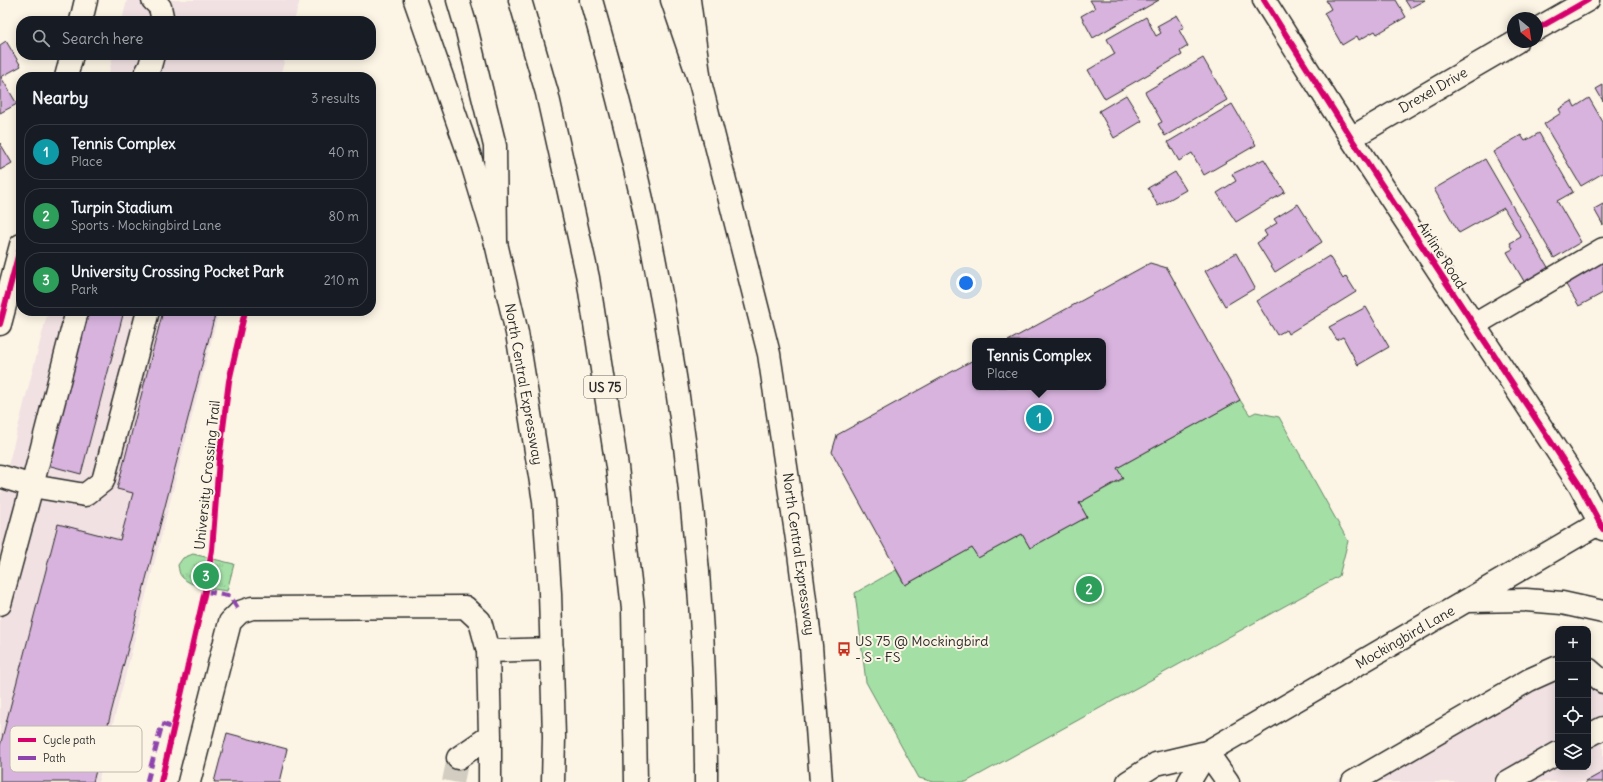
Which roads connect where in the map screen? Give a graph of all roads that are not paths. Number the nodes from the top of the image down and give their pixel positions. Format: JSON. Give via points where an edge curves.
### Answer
{"nodes":[{"id":1,"x":86,"y":0,"type":"edge"},
{"id":2,"x":153,"y":0,"type":"edge"},
{"id":3,"x":415,"y":0,"type":"edge"},
{"id":4,"x":458,"y":0,"type":"edge"},
{"id":5,"x":520,"y":0,"type":"edge"},
{"id":6,"x":591,"y":0,"type":"edge"},
{"id":7,"x":672,"y":0,"type":"edge"},
{"id":8,"x":689,"y":0,"type":"edge"},
{"id":9,"x":1264,"y":0,"type":"edge"},
{"id":10,"x":1588,"y":0,"type":"edge"},
{"id":11,"x":82,"y":16,"type":"edge"},
{"id":12,"x":162,"y":16,"type":"edge"},
{"id":13,"x":1543,"y":26,"type":"edge"},
{"id":14,"x":1507,"y":47,"type":"edge"},
{"id":15,"x":71,"y":60,"type":"edge"},
{"id":16,"x":67,"y":72,"type":"edge"},
{"id":17,"x":700,"y":82,"type":"junction"},
{"id":18,"x":1351,"y":138,"type":"junction"},
{"id":19,"x":496,"y":243,"type":"junction"},
{"id":20,"x":1603,"y":249,"type":"edge"},
{"id":21,"x":16,"y":264,"type":"edge"},
{"id":22,"x":76,"y":316,"type":"edge"},
{"id":23,"x":147,"y":316,"type":"edge"},
{"id":24,"x":0,"y":324,"type":"edge"},
{"id":25,"x":1474,"y":325,"type":"junction"},
{"id":26,"x":0,"y":476,"type":"edge"},
{"id":27,"x":32,"y":486,"type":"junction"},
{"id":28,"x":1602,"y":524,"type":"edge"},
{"id":29,"x":1467,"y":601,"type":"junction"},
{"id":30,"x":0,"y":604,"type":"edge"},
{"id":31,"x":1603,"y":612,"type":"edge"},
{"id":32,"x":552,"y":649,"type":"junction"},
{"id":33,"x":488,"y":651,"type":"junction"},
{"id":34,"x":1555,"y":668,"type":"edge"},
{"id":35,"x":1591,"y":672,"type":"edge"},
{"id":36,"x":1603,"y":682,"type":"edge"},
{"id":37,"x":1603,"y":728,"type":"edge"},
{"id":38,"x":1591,"y":734,"type":"edge"},
{"id":39,"x":490,"y":736,"type":"junction"},
{"id":40,"x":1207,"y":752,"type":"junction"},
{"id":41,"x":1555,"y":755,"type":"edge"},
{"id":42,"x":458,"y":758,"type":"tunnel mouth"},
{"id":43,"x":189,"y":782,"type":"edge"},
{"id":44,"x":490,"y":782,"type":"edge"},
{"id":45,"x":553,"y":782,"type":"edge"},
{"id":46,"x":636,"y":782,"type":"edge"},
{"id":47,"x":706,"y":782,"type":"edge"},
{"id":48,"x":821,"y":782,"type":"edge"},
{"id":49,"x":1128,"y":782,"type":"edge"},
{"id":50,"x":1189,"y":782,"type":"edge"},
{"id":51,"x":1228,"y":782,"type":"edge"},
{"id":52,"x":1353,"y":782,"type":"edge"},
{"id":53,"x":1507,"y":782,"type":"edge"}],
"edges":[{"from":1,"to":11,"type":"main road"},
{"from":2,"to":12,"type":"main road","via":[[160,7]]},
{"from":3,"to":19,"type":"main road","name":"North Central Expressway","via":[[470,157]]},
{"from":4,"to":19,"type":"main road","via":[[496,146]]},
{"from":5,"to":46,"type":"main road","number":"US 75","via":[[547,93],[588,278],[616,467],[633,610]]},
{"from":6,"to":47,"type":"main road","via":[[636,169],[662,292],[679,400],[689,477],[700,610]]},
{"from":7,"to":17,"type":"main road"},
{"from":8,"to":17,"type":"main road","name":"North Central Expressway"},
{"from":9,"to":18,"type":"main road","name":"Airline Road"},
{"from":10,"to":13,"type":"main road"},
{"from":14,"to":18,"type":"main road","name":"Drexel Drive"},
{"from":15,"to":16,"type":"main road"},
{"from":17,"to":48,"type":"main road","name":"North Central Expressway","via":[[768,354],[812,646]]},
{"from":18,"to":25,"type":"main road","name":"Airline Road"},
{"from":19,"to":32,"type":"main road","name":"North Central Expressway","via":[[517,333],[544,501]]},
{"from":20,"to":25,"type":"main road"},
{"from":21,"to":24,"type":"main road"},
{"from":22,"to":27,"type":"main road"},
{"from":23,"to":27,"type":"main road","via":[[103,481],[85,495]]},
{"from":25,"to":28,"type":"main road","name":"Airline Road","via":[[1580,486]]},
{"from":26,"to":27,"type":"main road"},
{"from":27,"to":30,"type":"main road"},
{"from":28,"to":29,"type":"main road","name":"Mockingbird Lane"},
{"from":29,"to":31,"type":"main road","via":[[1555,602]]},
{"from":29,"to":40,"type":"main road","name":"Mockingbird Lane"},
{"from":32,"to":33,"type":"main road"},
{"from":32,"to":45,"type":"main road","name":"North Central Expressway"},
{"from":33,"to":39,"type":"main road"},
{"from":33,"to":43,"type":"main road","via":[[480,621],[466,607],[252,608],[240,612],[230,622]]},
{"from":34,"to":52,"type":"main road","via":[[1529,680]]},
{"from":35,"to":36,"type":"main road"},
{"from":37,"to":38,"type":"main road"},
{"from":39,"to":42,"type":"main road"},
{"from":39,"to":44,"type":"main road"},
{"from":40,"to":49,"type":"main road","name":"Mockingbird Lane","via":[[1156,764]]},
{"from":40,"to":50,"type":"main road","name":"Mockingbird Lane"},
{"from":40,"to":51,"type":"main road"},
{"from":41,"to":53,"type":"main road"}]}
